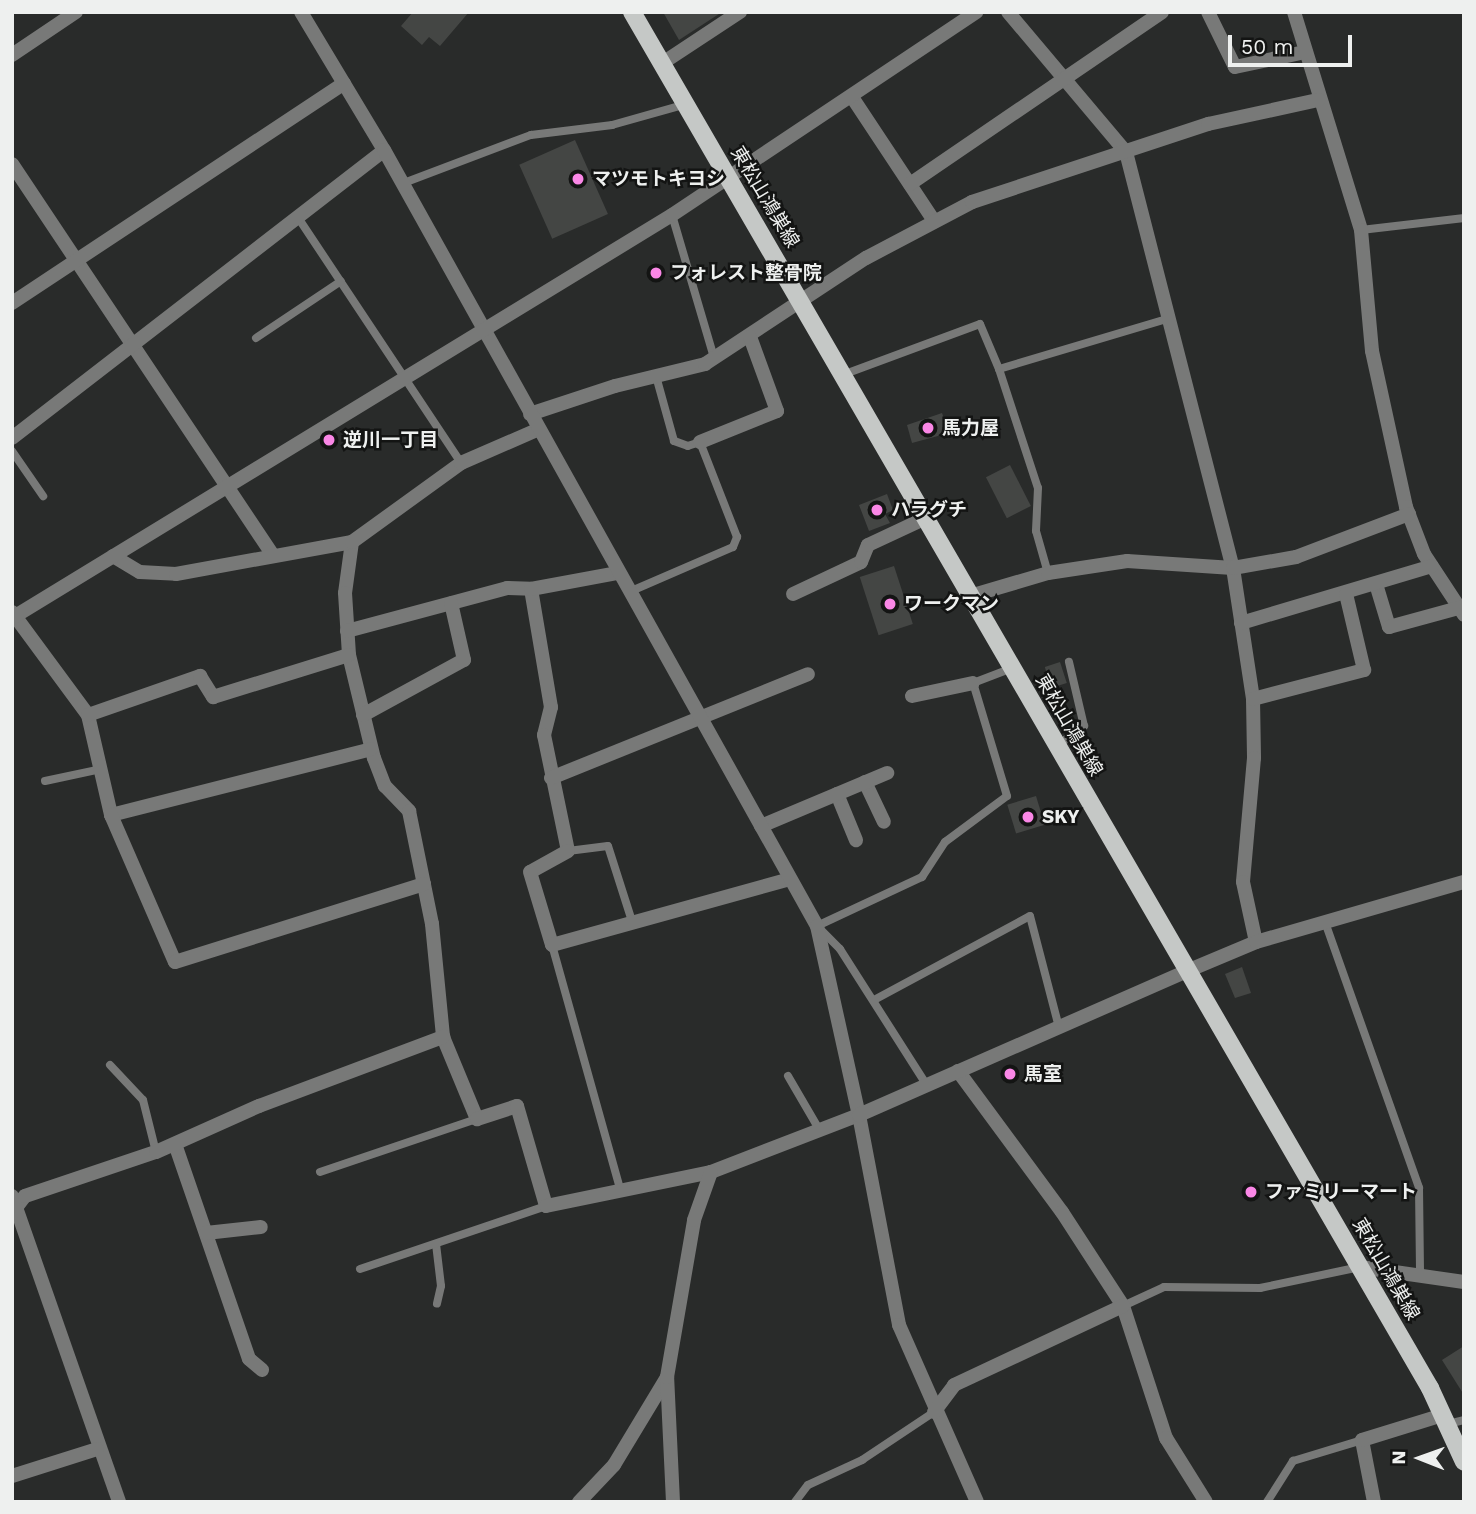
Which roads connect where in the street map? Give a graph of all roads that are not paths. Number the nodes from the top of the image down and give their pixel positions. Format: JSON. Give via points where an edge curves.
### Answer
{"nodes":[{"id":1,"x":76,"y":12,"type":"edge"},
{"id":2,"x":632,"y":12,"type":"edge"},
{"id":3,"x":740,"y":12,"type":"edge"},
{"id":4,"x":976,"y":12,"type":"edge"},
{"id":5,"x":1008,"y":12,"type":"edge"},
{"id":6,"x":1161,"y":12,"type":"edge"},
{"id":7,"x":1208,"y":12,"type":"edge"},
{"id":8,"x":1294,"y":12,"type":"edge"},
{"id":9,"x":304,"y":14,"type":"edge"},
{"id":10,"x":1305,"y":52,"type":"junction"},
{"id":11,"x":12,"y":55,"type":"edge"},
{"id":12,"x":661,"y":64,"type":"junction"},
{"id":13,"x":1064,"y":77,"type":"junction"},
{"id":14,"x":344,"y":83,"type":"junction"},
{"id":15,"x":852,"y":97,"type":"junction"},
{"id":16,"x":1318,"y":100,"type":"junction"},
{"id":17,"x":686,"y":104,"type":"junction"},
{"id":18,"x":384,"y":150,"type":"junction"},
{"id":19,"x":1125,"y":152,"type":"junction"},
{"id":20,"x":15,"y":173,"type":"edge"},
{"id":21,"x":730,"y":178,"type":"junction"},
{"id":22,"x":401,"y":184,"type":"junction"},
{"id":23,"x":910,"y":184,"type":"junction"},
{"id":24,"x":672,"y":215,"type":"junction"},
{"id":25,"x":297,"y":216,"type":"junction"},
{"id":26,"x":1464,"y":218,"type":"edge"},
{"id":27,"x":934,"y":221,"type":"junction"},
{"id":28,"x":1361,"y":230,"type":"junction"},
{"id":29,"x":79,"y":260,"type":"junction"},
{"id":30,"x":341,"y":281,"type":"junction"},
{"id":31,"x":15,"y":296,"type":"edge"},
{"id":32,"x":803,"y":302,"type":"junction"},
{"id":33,"x":1167,"y":319,"type":"junction"},
{"id":34,"x":483,"y":331,"type":"junction"},
{"id":35,"x":750,"y":337,"type":"junction"},
{"id":36,"x":256,"y":338,"type":"dead end"},
{"id":37,"x":132,"y":344,"type":"junction"},
{"id":38,"x":714,"y":358,"type":"junction"},
{"id":39,"x":999,"y":369,"type":"junction"},
{"id":40,"x":845,"y":374,"type":"junction"},
{"id":41,"x":405,"y":375,"type":"junction"},
{"id":42,"x":656,"y":376,"type":"junction"},
{"id":43,"x":530,"y":414,"type":"junction"},
{"id":44,"x":537,"y":430,"type":"junction"},
{"id":45,"x":12,"y":438,"type":"edge"},
{"id":46,"x":700,"y":442,"type":"junction"},
{"id":47,"x":12,"y":451,"type":"edge"},
{"id":48,"x":461,"y":463,"type":"junction"},
{"id":49,"x":228,"y":486,"type":"junction"},
{"id":50,"x":43,"y":496,"type":"dead end"},
{"id":51,"x":1409,"y":514,"type":"junction"},
{"id":52,"x":926,"y":518,"type":"junction"},
{"id":53,"x":352,"y":542,"type":"junction"},
{"id":54,"x":272,"y":554,"type":"junction"},
{"id":55,"x":113,"y":556,"type":"junction"},
{"id":56,"x":1432,"y":566,"type":"junction"},
{"id":57,"x":1233,"y":568,"type":"junction"},
{"id":58,"x":617,"y":572,"type":"junction"},
{"id":59,"x":1048,"y":573,"type":"junction"},
{"id":60,"x":1376,"y":584,"type":"junction"},
{"id":61,"x":531,"y":589,"type":"junction"},
{"id":62,"x":628,"y":592,"type":"junction"},
{"id":63,"x":793,"y":594,"type":"dead end"},
{"id":64,"x":1346,"y":594,"type":"junction"},
{"id":65,"x":970,"y":596,"type":"junction"},
{"id":66,"x":451,"y":603,"type":"junction"},
{"id":67,"x":1461,"y":612,"type":"edge"},
{"id":68,"x":13,"y":616,"type":"edge"},
{"id":69,"x":1241,"y":623,"type":"junction"},
{"id":70,"x":347,"y":631,"type":"junction"},
{"id":71,"x":349,"y":655,"type":"junction"},
{"id":72,"x":1069,"y":662,"type":"dead end"},
{"id":73,"x":1012,"y":668,"type":"junction"},
{"id":74,"x":808,"y":674,"type":"dead end"},
{"id":75,"x":972,"y":683,"type":"junction"},
{"id":76,"x":912,"y":696,"type":"dead end"},
{"id":77,"x":1253,"y":699,"type":"junction"},
{"id":78,"x":88,"y":715,"type":"junction"},
{"id":79,"x":363,"y":715,"type":"junction"},
{"id":80,"x":699,"y":717,"type":"junction"},
{"id":81,"x":1057,"y":746,"type":"junction"},
{"id":82,"x":371,"y":749,"type":"junction"},
{"id":83,"x":101,"y":769,"type":"junction"},
{"id":84,"x":887,"y":773,"type":"dead end"},
{"id":85,"x":551,"y":778,"type":"junction"},
{"id":86,"x":45,"y":781,"type":"dead end"},
{"id":87,"x":864,"y":782,"type":"junction"},
{"id":88,"x":837,"y":794,"type":"junction"},
{"id":89,"x":111,"y":815,"type":"junction"},
{"id":90,"x":884,"y":822,"type":"dead end"},
{"id":91,"x":761,"y":826,"type":"junction"},
{"id":92,"x":856,"y":840,"type":"dead end"},
{"id":93,"x":568,"y":851,"type":"junction"},
{"id":94,"x":790,"y":879,"type":"junction"},
{"id":95,"x":1464,"y":883,"type":"edge"},
{"id":96,"x":424,"y":884,"type":"junction"},
{"id":97,"x":632,"y":921,"type":"junction"},
{"id":98,"x":1325,"y":922,"type":"junction"},
{"id":99,"x":817,"y":926,"type":"junction"},
{"id":100,"x":1256,"y":942,"type":"junction"},
{"id":101,"x":552,"y":945,"type":"junction"},
{"id":102,"x":1187,"y":971,"type":"junction"},
{"id":103,"x":874,"y":1000,"type":"junction"},
{"id":104,"x":1059,"y":1027,"type":"junction"},
{"id":105,"x":443,"y":1037,"type":"junction"},
{"id":106,"x":110,"y":1065,"type":"dead end"},
{"id":107,"x":958,"y":1071,"type":"junction"},
{"id":108,"x":788,"y":1076,"type":"dead end"},
{"id":109,"x":926,"y":1084,"type":"junction"},
{"id":110,"x":859,"y":1115,"type":"junction"},
{"id":111,"x":477,"y":1119,"type":"junction"},
{"id":112,"x":821,"y":1133,"type":"junction"},
{"id":113,"x":175,"y":1144,"type":"junction"},
{"id":114,"x":156,"y":1152,"type":"junction"},
{"id":115,"x":320,"y":1172,"type":"dead end"},
{"id":116,"x":711,"y":1172,"type":"junction"},
{"id":117,"x":620,"y":1188,"type":"junction"},
{"id":118,"x":13,"y":1206,"type":"edge"},
{"id":119,"x":546,"y":1206,"type":"junction"},
{"id":120,"x":261,"y":1227,"type":"dead end"},
{"id":121,"x":206,"y":1233,"type":"junction"},
{"id":122,"x":436,"y":1244,"type":"junction"},
{"id":123,"x":1360,"y":1267,"type":"junction"},
{"id":124,"x":360,"y":1269,"type":"dead end"},
{"id":125,"x":1420,"y":1276,"type":"junction"},
{"id":126,"x":1464,"y":1282,"type":"edge"},
{"id":127,"x":437,"y":1304,"type":"dead end"},
{"id":128,"x":1123,"y":1306,"type":"junction"},
{"id":129,"x":262,"y":1370,"type":"dead end"},
{"id":130,"x":667,"y":1377,"type":"junction"},
{"id":131,"x":934,"y":1412,"type":"junction"},
{"id":132,"x":1452,"y":1420,"type":"edge"},
{"id":133,"x":1362,"y":1440,"type":"junction"},
{"id":134,"x":97,"y":1449,"type":"junction"},
{"id":135,"x":1464,"y":1462,"type":"edge"},
{"id":136,"x":12,"y":1476,"type":"edge"},
{"id":137,"x":119,"y":1502,"type":"edge"},
{"id":138,"x":579,"y":1502,"type":"edge"},
{"id":139,"x":673,"y":1502,"type":"edge"},
{"id":140,"x":795,"y":1502,"type":"edge"},
{"id":141,"x":977,"y":1502,"type":"edge"},
{"id":142,"x":1206,"y":1502,"type":"edge"},
{"id":143,"x":1267,"y":1502,"type":"edge"},
{"id":144,"x":1374,"y":1502,"type":"edge"}],
"edges":[{"from":1,"to":11,"type":"street"},
{"from":2,"to":12,"type":"main road","name":"東松山鴻巣線"},
{"from":3,"to":12,"type":"street"},
{"from":4,"to":15,"type":"street"},
{"from":5,"to":13,"type":"street"},
{"from":6,"to":13,"type":"street"},
{"from":7,"to":10,"type":"street","via":[[1235,67]]},
{"from":8,"to":10,"type":"street"},
{"from":9,"to":14,"type":"street"},
{"from":10,"to":16,"type":"street"},
{"from":12,"to":17,"type":"main road","name":"東松山鴻巣線"},
{"from":13,"to":19,"type":"street"},
{"from":13,"to":23,"type":"street"},
{"from":14,"to":18,"type":"street"},
{"from":14,"to":29,"type":"street"},
{"from":15,"to":21,"type":"street"},
{"from":15,"to":23,"type":"street"},
{"from":16,"to":19,"type":"street","via":[[1208,124]]},
{"from":16,"to":28,"type":"street"},
{"from":17,"to":21,"type":"main road","name":"東松山鴻巣線"},
{"from":17,"to":22,"type":"lane","via":[[612,125],[531,135]]},
{"from":18,"to":22,"type":"street"},
{"from":18,"to":25,"type":"street"},
{"from":19,"to":27,"type":"street","via":[[1030,181]]},
{"from":19,"to":33,"type":"street"},
{"from":20,"to":29,"type":"street"},
{"from":21,"to":24,"type":"street"},
{"from":21,"to":32,"type":"main road","name":"東松山鴻巣線"},
{"from":22,"to":34,"type":"street"},
{"from":23,"to":27,"type":"street"},
{"from":24,"to":34,"type":"street"},
{"from":24,"to":38,"type":"lane"},
{"from":25,"to":30,"type":"lane"},
{"from":25,"to":37,"type":"street"},
{"from":26,"to":28,"type":"lane"},
{"from":27,"to":32,"type":"street","via":[[866,258]]},
{"from":28,"to":51,"type":"street","via":[[1372,351]]},
{"from":29,"to":31,"type":"street"},
{"from":29,"to":37,"type":"street"},
{"from":30,"to":36,"type":"lane"},
{"from":30,"to":41,"type":"lane"},
{"from":32,"to":35,"type":"street"},
{"from":32,"to":40,"type":"main road","name":"東松山鴻巣線"},
{"from":33,"to":39,"type":"lane"},
{"from":33,"to":57,"type":"street"},
{"from":34,"to":41,"type":"street"},
{"from":34,"to":43,"type":"street"},
{"from":35,"to":38,"type":"street"},
{"from":35,"to":46,"type":"street","via":[[777,411]]},
{"from":37,"to":45,"type":"street"},
{"from":37,"to":49,"type":"street"},
{"from":38,"to":42,"type":"street"},
{"from":39,"to":40,"type":"lane","via":[[980,324]]},
{"from":39,"to":59,"type":"lane","via":[[1038,488],[1036,531]]},
{"from":40,"to":52,"type":"main road","name":"東松山鴻巣線"},
{"from":41,"to":48,"type":"lane"},
{"from":41,"to":49,"type":"street"},
{"from":42,"to":43,"type":"street"},
{"from":42,"to":46,"type":"lane","via":[[674,441],[688,446]]},
{"from":43,"to":44,"type":"street"},
{"from":44,"to":48,"type":"street"},
{"from":44,"to":58,"type":"street"},
{"from":46,"to":62,"type":"lane","via":[[737,537],[733,547]]},
{"from":47,"to":50,"type":"lane"},
{"from":48,"to":53,"type":"street"},
{"from":49,"to":54,"type":"street"},
{"from":49,"to":55,"type":"street"},
{"from":51,"to":56,"type":"street"},
{"from":51,"to":57,"type":"street","via":[[1296,557]]},
{"from":52,"to":63,"type":"street","via":[[868,545],[862,562]]},
{"from":52,"to":65,"type":"main road","name":"東松山鴻巣線"},
{"from":53,"to":54,"type":"street"},
{"from":53,"to":70,"type":"street","via":[[345,593]]},
{"from":54,"to":55,"type":"street","via":[[176,574],[139,572]]},
{"from":55,"to":68,"type":"street"},
{"from":56,"to":60,"type":"street"},
{"from":56,"to":67,"type":"street"},
{"from":57,"to":59,"type":"street","via":[[1127,561]]},
{"from":57,"to":69,"type":"street"},
{"from":58,"to":61,"type":"street"},
{"from":58,"to":62,"type":"street"},
{"from":59,"to":65,"type":"street"},
{"from":60,"to":64,"type":"street"},
{"from":60,"to":67,"type":"street","via":[[1389,627]]},
{"from":61,"to":66,"type":"street","via":[[507,588]]},
{"from":61,"to":85,"type":"street","via":[[551,707],[544,735]]},
{"from":62,"to":80,"type":"street"},
{"from":64,"to":69,"type":"street"},
{"from":64,"to":77,"type":"street","via":[[1364,670]]},
{"from":65,"to":73,"type":"main road","name":"東松山鴻巣線"},
{"from":66,"to":70,"type":"street"},
{"from":66,"to":79,"type":"street","via":[[464,660]]},
{"from":68,"to":78,"type":"street"},
{"from":69,"to":77,"type":"street"},
{"from":70,"to":71,"type":"street"},
{"from":71,"to":78,"type":"street","via":[[212,697],[200,677]]},
{"from":71,"to":79,"type":"street"},
{"from":72,"to":81,"type":"lane","via":[[1084,726]]},
{"from":73,"to":75,"type":"lane"},
{"from":73,"to":81,"type":"main road","name":"東松山鴻巣線"},
{"from":74,"to":80,"type":"street"},
{"from":75,"to":76,"type":"street"},
{"from":75,"to":99,"type":"lane","via":[[1007,796],[944,842],[922,877]]},
{"from":77,"to":100,"type":"street","via":[[1254,758],[1243,882]]},
{"from":78,"to":83,"type":"street"},
{"from":79,"to":82,"type":"street"},
{"from":80,"to":85,"type":"street"},
{"from":80,"to":91,"type":"street"},
{"from":81,"to":102,"type":"main road","name":"東松山鴻巣線"},
{"from":82,"to":89,"type":"street"},
{"from":82,"to":96,"type":"street","via":[[385,786],[409,811]]},
{"from":83,"to":86,"type":"lane"},
{"from":83,"to":89,"type":"street"},
{"from":84,"to":87,"type":"street"},
{"from":85,"to":93,"type":"street"},
{"from":87,"to":88,"type":"street"},
{"from":87,"to":90,"type":"street"},
{"from":88,"to":91,"type":"street"},
{"from":88,"to":92,"type":"street"},
{"from":89,"to":96,"type":"street","via":[[176,962]]},
{"from":91,"to":94,"type":"street"},
{"from":93,"to":97,"type":"lane","via":[[608,846]]},
{"from":93,"to":101,"type":"street","via":[[530,872]]},
{"from":94,"to":97,"type":"street"},
{"from":94,"to":99,"type":"street"},
{"from":95,"to":98,"type":"street"},
{"from":96,"to":105,"type":"street","via":[[441,984]]},
{"from":97,"to":101,"type":"street"},
{"from":98,"to":100,"type":"street"},
{"from":98,"to":125,"type":"lane","via":[[1419,1188]]},
{"from":99,"to":103,"type":"lane","via":[[840,949]]},
{"from":99,"to":110,"type":"street"},
{"from":100,"to":102,"type":"street"},
{"from":101,"to":117,"type":"lane"},
{"from":102,"to":104,"type":"street"},
{"from":102,"to":123,"type":"main road","name":"東松山鴻巣線"},
{"from":103,"to":104,"type":"lane","via":[[1030,916]]},
{"from":103,"to":109,"type":"lane"},
{"from":104,"to":107,"type":"street"},
{"from":105,"to":111,"type":"street"},
{"from":105,"to":113,"type":"street","via":[[259,1106]]},
{"from":106,"to":114,"type":"lane","via":[[142,1100]]},
{"from":107,"to":109,"type":"street"},
{"from":107,"to":128,"type":"street","via":[[1062,1212]]},
{"from":108,"to":112,"type":"lane"},
{"from":109,"to":110,"type":"street"},
{"from":110,"to":112,"type":"street"},
{"from":110,"to":131,"type":"street","via":[[899,1325]]},
{"from":111,"to":115,"type":"lane"},
{"from":111,"to":119,"type":"street","via":[[517,1106]]},
{"from":112,"to":116,"type":"street"},
{"from":113,"to":114,"type":"street"},
{"from":113,"to":121,"type":"street"},
{"from":114,"to":118,"type":"street","via":[[25,1196]]},
{"from":116,"to":117,"type":"street"},
{"from":116,"to":130,"type":"street","via":[[694,1220]]},
{"from":117,"to":119,"type":"street"},
{"from":118,"to":134,"type":"street","via":[[36,1255]]},
{"from":119,"to":122,"type":"lane"},
{"from":120,"to":121,"type":"street"},
{"from":121,"to":129,"type":"street","via":[[249,1359]]},
{"from":122,"to":124,"type":"lane"},
{"from":122,"to":127,"type":"lane"},
{"from":123,"to":125,"type":"street"},
{"from":123,"to":128,"type":"lane","via":[[1260,1288],[1164,1287]]},
{"from":123,"to":132,"type":"main road","name":"東松山鴻巣線"},
{"from":125,"to":126,"type":"street"},
{"from":128,"to":131,"type":"street","via":[[954,1385]]},
{"from":128,"to":142,"type":"street","via":[[1166,1438]]},
{"from":130,"to":138,"type":"street","via":[[614,1465]]},
{"from":130,"to":139,"type":"street"},
{"from":131,"to":140,"type":"lane","via":[[862,1460],[808,1485]]},
{"from":131,"to":141,"type":"street"},
{"from":132,"to":133,"type":"street"},
{"from":132,"to":135,"type":"main road","name":"東松山鴻巣線"},
{"from":133,"to":143,"type":"lane","via":[[1293,1461]]},
{"from":133,"to":144,"type":"street"},
{"from":134,"to":136,"type":"street"},
{"from":134,"to":137,"type":"street"}]}
